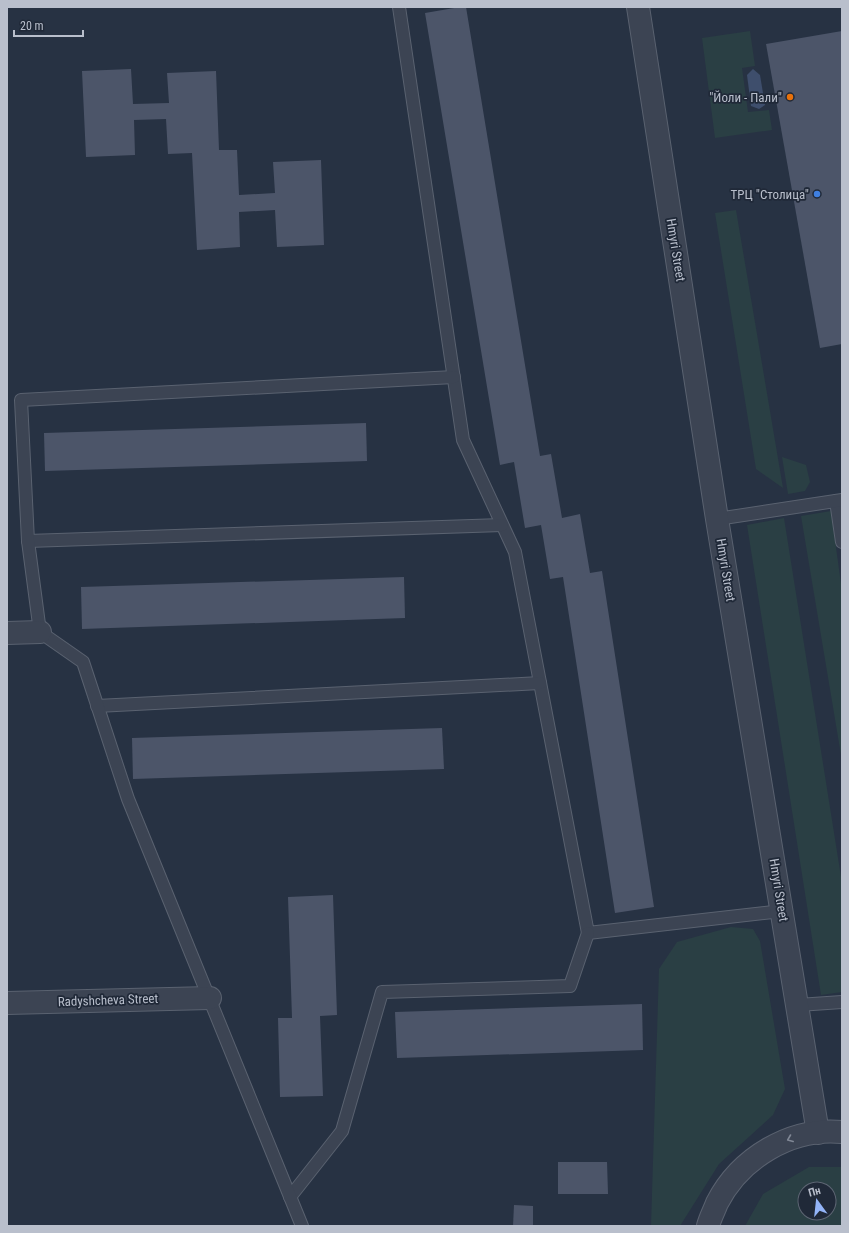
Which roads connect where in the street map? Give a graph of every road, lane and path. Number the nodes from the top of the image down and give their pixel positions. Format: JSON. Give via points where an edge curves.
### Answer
{"nodes":[{"id":1,"x":399,"y":7,"type":"edge"},
{"id":2,"x":638,"y":7,"type":"edge"},
{"id":3,"x":454,"y":377,"type":"junction"},
{"id":4,"x":839,"y":501,"type":"edge"},
{"id":5,"x":717,"y":519,"type":"junction"},
{"id":6,"x":502,"y":525,"type":"junction"},
{"id":7,"x":28,"y":541,"type":"junction"},
{"id":8,"x":842,"y":542,"type":"edge"},
{"id":9,"x":40,"y":632,"type":"junction"},
{"id":10,"x":7,"y":633,"type":"edge"},
{"id":11,"x":540,"y":683,"type":"junction"},
{"id":12,"x":97,"y":706,"type":"junction"},
{"id":13,"x":782,"y":911,"type":"junction"},
{"id":14,"x":588,"y":933,"type":"junction"},
{"id":15,"x":210,"y":998,"type":"junction"},
{"id":16,"x":842,"y":1002,"type":"edge"},
{"id":17,"x":7,"y":1003,"type":"edge"},
{"id":18,"x":798,"y":1005,"type":"junction"},
{"id":19,"x":842,"y":1132,"type":"edge"},
{"id":20,"x":818,"y":1133,"type":"junction"},
{"id":21,"x":290,"y":1197,"type":"junction"},
{"id":22,"x":302,"y":1226,"type":"edge"},
{"id":23,"x":708,"y":1226,"type":"edge"}],
"edges":[{"from":1,"to":3,"type":"lane"},
{"from":2,"to":5,"type":"street","name":"Hmyri Street"},
{"from":3,"to":6,"type":"lane","via":[[463,440]]},
{"from":3,"to":7,"type":"lane","via":[[21,400]]},
{"from":4,"to":5,"type":"lane"},
{"from":4,"to":8,"type":"lane"},
{"from":5,"to":13,"type":"street","name":"Hmyri Street"},
{"from":6,"to":7,"type":"lane"},
{"from":6,"to":11,"type":"lane","via":[[515,552]]},
{"from":7,"to":9,"type":"lane"},
{"from":9,"to":10,"type":"street"},
{"from":9,"to":12,"type":"lane","via":[[83,662]]},
{"from":11,"to":12,"type":"lane"},
{"from":11,"to":14,"type":"lane"},
{"from":12,"to":15,"type":"lane","via":[[128,799]]},
{"from":13,"to":14,"type":"lane"},
{"from":13,"to":18,"type":"street","name":"Hmyri Street"},
{"from":14,"to":21,"type":"lane","via":[[570,986],[382,992],[342,1131]]},
{"from":15,"to":17,"type":"street","name":"Radyshcheva Street"},
{"from":15,"to":21,"type":"lane"},
{"from":16,"to":18,"type":"lane"},
{"from":18,"to":20,"type":"street","name":"Hmyri Street"},
{"from":19,"to":20,"type":"street"},
{"from":20,"to":23,"type":"street","one_way":true,"via":[[800,1135],[771,1147],[745,1166],[724,1190]]},
{"from":21,"to":22,"type":"lane"}]}
